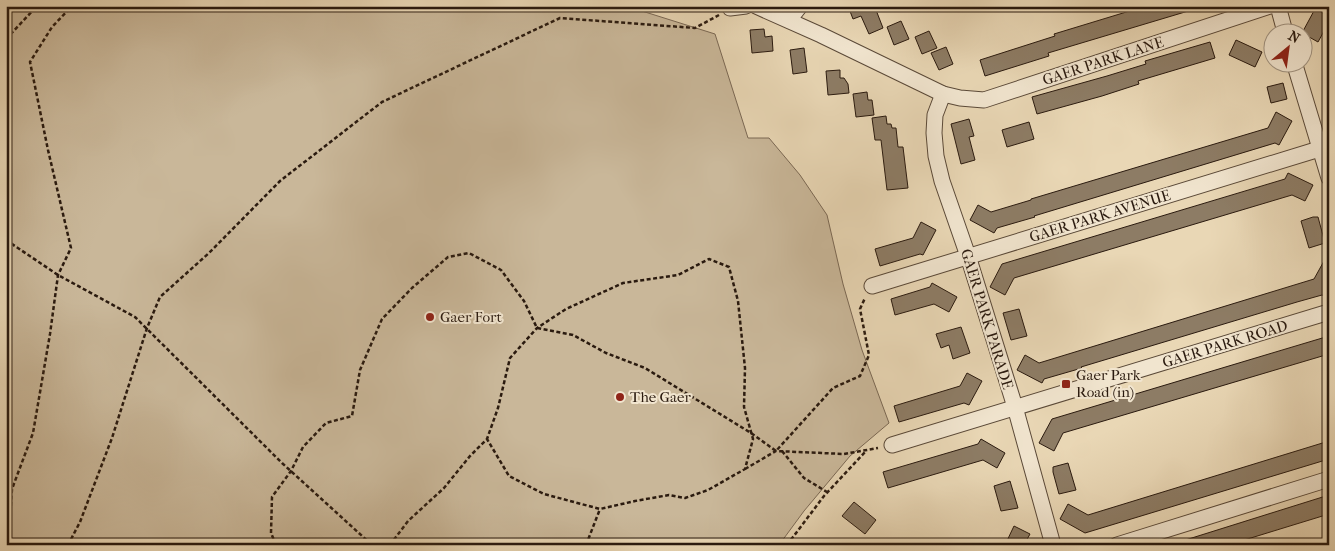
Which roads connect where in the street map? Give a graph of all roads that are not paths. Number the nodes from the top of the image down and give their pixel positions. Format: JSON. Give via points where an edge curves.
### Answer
{"nodes":[{"id":1,"x":746,"y":6,"type":"edge"},
{"id":2,"x":756,"y":6,"type":"edge"},
{"id":3,"x":800,"y":6,"type":"edge"},
{"id":4,"x":1270,"y":6,"type":"edge"},
{"id":5,"x":1278,"y":6,"type":"edge"},
{"id":6,"x":730,"y":8,"type":"road end"},
{"id":7,"x":789,"y":20,"type":"junction"},
{"id":8,"x":1282,"y":22,"type":"edge"},
{"id":9,"x":1298,"y":72,"type":"edge"},
{"id":10,"x":939,"y":92,"type":"junction"},
{"id":11,"x":1324,"y":147,"type":"edge"},
{"id":12,"x":1329,"y":178,"type":"edge"},
{"id":13,"x":968,"y":256,"type":"junction"},
{"id":14,"x":872,"y":286,"type":"road end"},
{"id":15,"x":1329,"y":312,"type":"edge"},
{"id":16,"x":1015,"y":407,"type":"junction"},
{"id":17,"x":892,"y":446,"type":"road end"},
{"id":18,"x":1329,"y":479,"type":"edge"},
{"id":19,"x":1053,"y":545,"type":"edge"},
{"id":20,"x":1117,"y":545,"type":"edge"}],
"edges":[{"from":1,"to":6,"type":"street"},
{"from":2,"to":7,"type":"street","name":"GAER PARK LANE"},
{"from":3,"to":7,"type":"street"},
{"from":4,"to":10,"type":"street","name":"GAER PARK LANE","via":[[984,100]]},
{"from":5,"to":8,"type":"street"},
{"from":7,"to":10,"type":"street","name":"GAER PARK LANE"},
{"from":9,"to":11,"type":"street"},
{"from":10,"to":13,"type":"street","name":"GAER PARK PARADE","via":[[934,134],[936,156]]},
{"from":11,"to":12,"type":"street"},
{"from":11,"to":13,"type":"street","name":"GAER PARK AVENUE"},
{"from":13,"to":14,"type":"street","name":"GAER PARK AVENUE"},
{"from":13,"to":16,"type":"street","name":"GAER PARK PARADE"},
{"from":15,"to":16,"type":"street","name":"GAER PARK ROAD"},
{"from":16,"to":17,"type":"street","name":"GAER PARK ROAD"},
{"from":16,"to":19,"type":"street","name":"GAER PARK PARADE"},
{"from":18,"to":20,"type":"street"}]}
